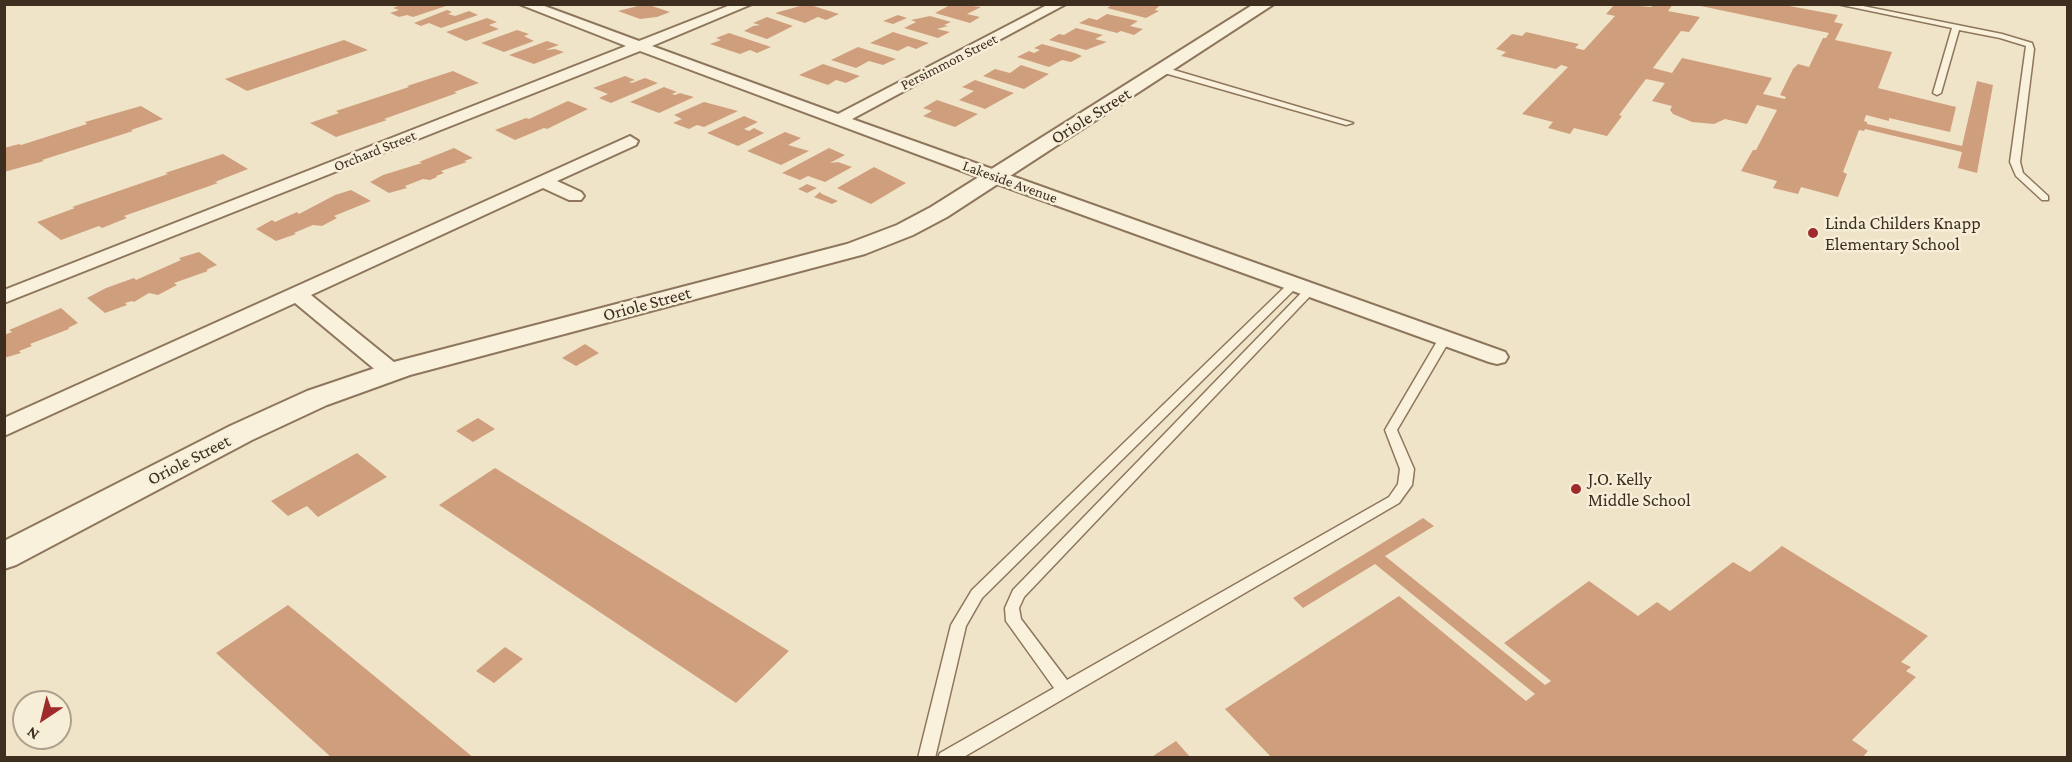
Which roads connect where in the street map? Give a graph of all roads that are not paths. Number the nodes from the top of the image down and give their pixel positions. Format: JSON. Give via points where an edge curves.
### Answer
{"nodes":[{"id":1,"x":525,"y":4,"type":"edge"},
{"id":2,"x":746,"y":4,"type":"edge"},
{"id":3,"x":1060,"y":4,"type":"edge"},
{"id":4,"x":1266,"y":4,"type":"edge"},
{"id":5,"x":1840,"y":4,"type":"edge"},
{"id":6,"x":1956,"y":27,"type":"junction"},
{"id":7,"x":640,"y":46,"type":"junction"},
{"id":8,"x":1164,"y":70,"type":"junction"},
{"id":9,"x":1937,"y":93,"type":"dead end"},
{"id":10,"x":838,"y":120,"type":"junction"},
{"id":11,"x":1349,"y":123,"type":"dead end"},
{"id":12,"x":630,"y":141,"type":"dead end"},
{"id":13,"x":995,"y":177,"type":"junction"},
{"id":14,"x":543,"y":181,"type":"junction"},
{"id":15,"x":576,"y":195,"type":"dead end"},
{"id":16,"x":2045,"y":198,"type":"dead end"},
{"id":17,"x":1302,"y":287,"type":"junction"},
{"id":18,"x":297,"y":294,"type":"junction"},
{"id":19,"x":4,"y":297,"type":"edge"},
{"id":20,"x":1445,"y":338,"type":"junction"},
{"id":21,"x":1497,"y":357,"type":"dead end"},
{"id":22,"x":392,"y":372,"type":"junction"},
{"id":23,"x":4,"y":428,"type":"edge"},
{"id":24,"x":4,"y":556,"type":"edge"},
{"id":25,"x":1064,"y":689,"type":"junction"},
{"id":26,"x":926,"y":758,"type":"edge"},
{"id":27,"x":946,"y":758,"type":"edge"}],
"edges":[{"from":1,"to":7,"type":"street","name":"Lakeside Avenue"},
{"from":2,"to":7,"type":"street","name":"Orchard Street"},
{"from":3,"to":10,"type":"street","name":"Persimmon Street"},
{"from":4,"to":8,"type":"street","name":"Oriole Street"},
{"from":5,"to":6,"type":"lane"},
{"from":6,"to":9,"type":"lane"},
{"from":6,"to":16,"type":"lane","via":[[2028,45],[2014,162],[2019,174]]},
{"from":7,"to":10,"type":"street","name":"Lakeside Avenue"},
{"from":7,"to":19,"type":"street","name":"Orchard Street"},
{"from":8,"to":11,"type":"lane"},
{"from":8,"to":13,"type":"street","name":"Oriole Street"},
{"from":10,"to":13,"type":"street","name":"Lakeside Avenue"},
{"from":12,"to":14,"type":"street"},
{"from":13,"to":17,"type":"street","name":"Lakeside Avenue"},
{"from":13,"to":22,"type":"street","name":"Oriole Street","via":[[905,230],[856,249]]},
{"from":14,"to":15,"type":"street"},
{"from":14,"to":18,"type":"street"},
{"from":17,"to":20,"type":"street","name":"Lakeside Avenue"},
{"from":17,"to":25,"type":"lane","via":[[1018,594],[1012,608],[1014,621]]},
{"from":17,"to":26,"type":"lane","via":[[977,594],[959,625]]},
{"from":18,"to":22,"type":"street"},
{"from":18,"to":23,"type":"street"},
{"from":20,"to":21,"type":"street","name":"Lakeside Avenue"},
{"from":20,"to":25,"type":"lane","via":[[1391,430],[1407,469],[1405,485],[1394,500]]},
{"from":22,"to":24,"type":"street","name":"Oriole Street","via":[[316,398],[241,433]]},
{"from":25,"to":27,"type":"lane"}]}
